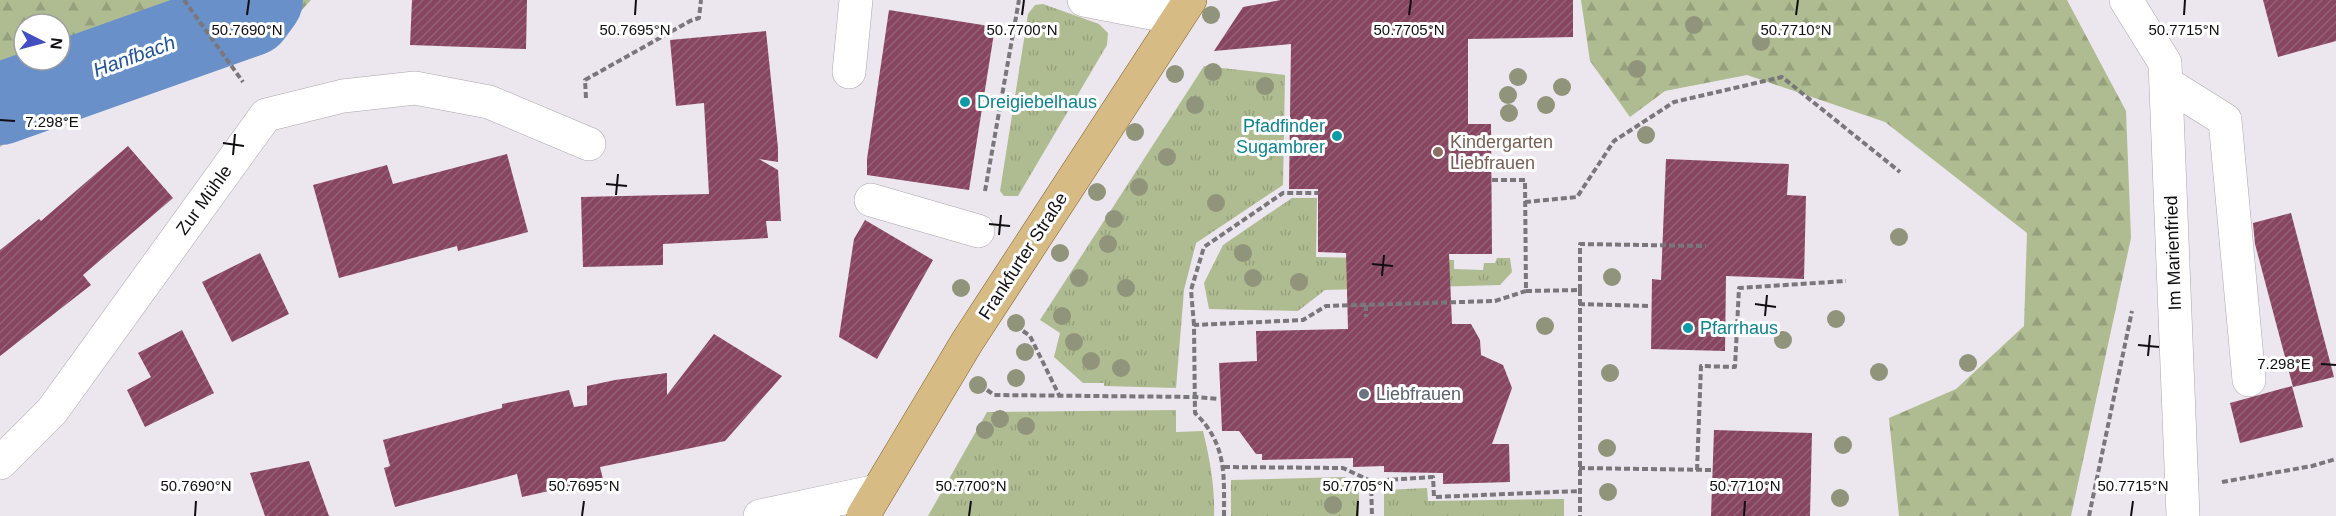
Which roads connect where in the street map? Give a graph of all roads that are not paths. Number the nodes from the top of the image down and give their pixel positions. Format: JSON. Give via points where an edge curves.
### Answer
{"nodes":[{"id":1,"x":856,"y":0,"type":"edge"},
{"id":2,"x":1084,"y":0,"type":"edge"},
{"id":3,"x":2126,"y":0,"type":"edge"},
{"id":4,"x":1184,"y":9,"type":"edge"},
{"id":5,"x":849,"y":72,"type":"dead end"},
{"id":6,"x":2166,"y":83,"type":"junction"},
{"id":7,"x":589,"y":144,"type":"road end"},
{"id":8,"x":871,"y":200,"type":"dead end"},
{"id":9,"x":978,"y":231,"type":"road end"},
{"id":10,"x":2249,"y":380,"type":"dead end"},
{"id":11,"x":0,"y":463,"type":"edge"},
{"id":12,"x":870,"y":503,"type":"edge"},
{"id":13,"x":2182,"y":503,"type":"edge"},
{"id":14,"x":760,"y":516,"type":"edge"}],
"edges":[{"from":1,"to":5,"type":"street"},
{"from":2,"to":4,"type":"street"},
{"from":3,"to":6,"type":"street","name":"Im Marienfried","via":[[2165,63]]},
{"from":4,"to":12,"type":"main road","name":"Frankfurter Straße","via":[[968,342]]},
{"from":6,"to":10,"type":"street","via":[[2225,120]]},
{"from":6,"to":13,"type":"street","name":"Im Marienfried"},
{"from":7,"to":11,"type":"street","name":"Zur Mühle","via":[[489,102],[415,88],[343,96],[266,115],[52,411]]},
{"from":8,"to":9,"type":"street"},
{"from":12,"to":14,"type":"street"}]}
